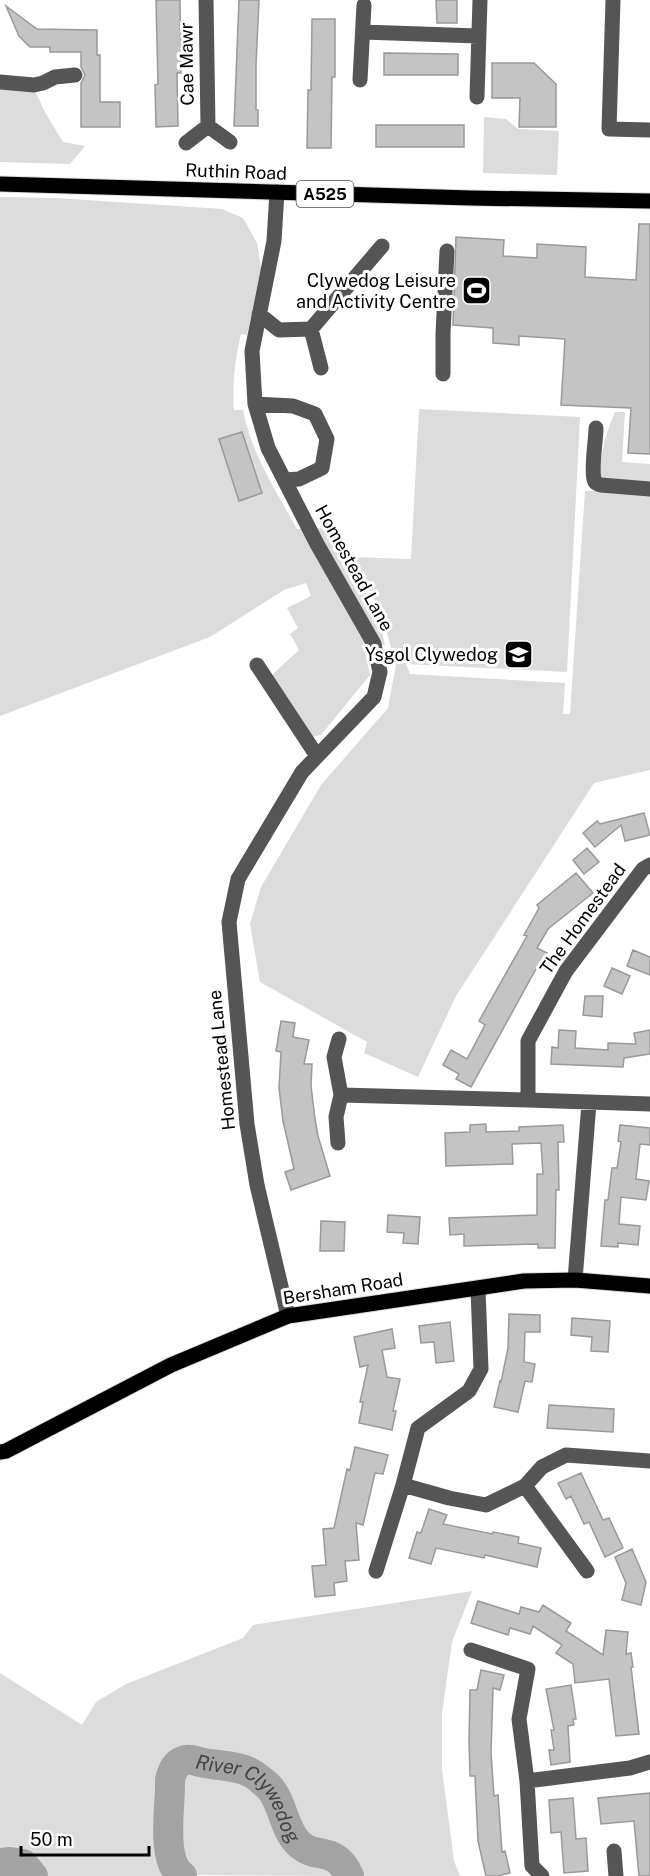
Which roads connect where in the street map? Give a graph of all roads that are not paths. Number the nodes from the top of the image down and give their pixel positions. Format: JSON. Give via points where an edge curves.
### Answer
{"nodes":[{"id":1,"x":206,"y":0,"type":"edge"},
{"id":2,"x":480,"y":0,"type":"edge"},
{"id":3,"x":613,"y":0,"type":"edge"},
{"id":4,"x":364,"y":5,"type":"dead end"},
{"id":5,"x":363,"y":33,"type":"junction"},
{"id":6,"x":478,"y":36,"type":"junction"},
{"id":7,"x":75,"y":75,"type":"dead end"},
{"id":8,"x":360,"y":80,"type":"dead end"},
{"id":9,"x":0,"y":82,"type":"edge"},
{"id":10,"x":477,"y":97,"type":"dead end"},
{"id":11,"x":208,"y":126,"type":"junction"},
{"id":12,"x":650,"y":130,"type":"edge"},
{"id":13,"x":230,"y":142,"type":"dead end"},
{"id":14,"x":186,"y":143,"type":"dead end"},
{"id":15,"x":0,"y":184,"type":"edge"},
{"id":16,"x":277,"y":192,"type":"junction"},
{"id":17,"x":650,"y":201,"type":"edge"},
{"id":18,"x":382,"y":246,"type":"dead end"},
{"id":19,"x":447,"y":251,"type":"dead end"},
{"id":20,"x":259,"y":314,"type":"junction"},
{"id":21,"x":311,"y":329,"type":"junction"},
{"id":22,"x":321,"y":368,"type":"dead end"},
{"id":23,"x":443,"y":374,"type":"dead end"},
{"id":24,"x":255,"y":404,"type":"junction"},
{"id":25,"x":597,"y":428,"type":"dead end"},
{"id":26,"x":285,"y":480,"type":"junction"},
{"id":27,"x":650,"y":489,"type":"edge"},
{"id":28,"x":257,"y":665,"type":"dead end"},
{"id":29,"x":317,"y":756,"type":"junction"},
{"id":30,"x":650,"y":865,"type":"edge"},
{"id":31,"x":339,"y":1039,"type":"dead end"},
{"id":32,"x":341,"y":1095,"type":"junction"},
{"id":33,"x":528,"y":1100,"type":"junction"},
{"id":34,"x":589,"y":1103,"type":"junction"},
{"id":35,"x":650,"y":1104,"type":"edge"},
{"id":36,"x":338,"y":1143,"type":"dead end"},
{"id":37,"x":575,"y":1280,"type":"junction"},
{"id":38,"x":650,"y":1286,"type":"edge"},
{"id":39,"x":478,"y":1289,"type":"junction"},
{"id":40,"x":288,"y":1316,"type":"junction"},
{"id":41,"x":0,"y":1452,"type":"edge"},
{"id":42,"x":650,"y":1461,"type":"edge"},
{"id":43,"x":403,"y":1485,"type":"junction"},
{"id":44,"x":525,"y":1486,"type":"junction"},
{"id":45,"x":376,"y":1571,"type":"dead end"},
{"id":46,"x":586,"y":1571,"type":"dead end"},
{"id":47,"x":471,"y":1650,"type":"dead end"},
{"id":48,"x":650,"y":1762,"type":"edge"},
{"id":49,"x":527,"y":1781,"type":"junction"},
{"id":50,"x":614,"y":1851,"type":"dead end"},
{"id":51,"x":542,"y":1876,"type":"edge"},
{"id":52,"x":616,"y":1876,"type":"edge"}],
"edges":[{"from":1,"to":11,"type":"street","name":"Cae Mawr"},
{"from":2,"to":6,"type":"street"},
{"from":3,"to":12,"type":"street","via":[[609,129]]},
{"from":4,"to":5,"type":"street"},
{"from":5,"to":6,"type":"street"},
{"from":5,"to":8,"type":"street"},
{"from":6,"to":10,"type":"street"},
{"from":7,"to":9,"type":"street","via":[[55,76],[34,84]]},
{"from":11,"to":13,"type":"street","name":"Cae Mawr"},
{"from":11,"to":14,"type":"street","name":"Cae Mawr"},
{"from":15,"to":16,"type":"main road","name":"Ruthin Road","number":"A525"},
{"from":16,"to":17,"type":"main road","name":"Ruthin Road","number":"A525"},
{"from":16,"to":20,"type":"street","name":"Homestead Lane","via":[[274,240]]},
{"from":18,"to":21,"type":"street"},
{"from":19,"to":23,"type":"street"},
{"from":20,"to":21,"type":"street","via":[[279,330]]},
{"from":20,"to":24,"type":"street","name":"Homestead Lane","via":[[252,351]]},
{"from":21,"to":22,"type":"street"},
{"from":24,"to":26,"type":"street","name":"Homestead Lane","via":[[268,448]]},
{"from":24,"to":26,"type":"street","via":[[293,406],[315,414],[327,439],[322,468],[300,479]]},
{"from":25,"to":27,"type":"street","via":[[593,473],[597,484]]},
{"from":26,"to":29,"type":"street","name":"Homestead Lane","via":[[374,644],[380,672],[374,697]]},
{"from":28,"to":29,"type":"street"},
{"from":29,"to":40,"type":"street","name":"Homestead Lane","via":[[302,772],[238,879],[229,922],[247,1124]]},
{"from":30,"to":33,"type":"street","name":"The Homestead","via":[[643,868],[566,971],[528,1041]]},
{"from":31,"to":32,"type":"street","via":[[334,1057]]},
{"from":32,"to":33,"type":"street"},
{"from":32,"to":36,"type":"street","via":[[336,1117]]},
{"from":33,"to":34,"type":"street"},
{"from":34,"to":35,"type":"street"},
{"from":34,"to":37,"type":"street"},
{"from":37,"to":38,"type":"main road","name":"Bersham Road"},
{"from":37,"to":39,"type":"main road","name":"Bersham Road","via":[[524,1281]]},
{"from":39,"to":40,"type":"main road","name":"Bersham Road"},
{"from":39,"to":43,"type":"street","via":[[481,1369],[469,1391],[418,1428]]},
{"from":40,"to":41,"type":"main road","name":"Bersham Road","via":[[171,1365]]},
{"from":42,"to":44,"type":"street","via":[[566,1455],[542,1467]]},
{"from":43,"to":44,"type":"street","via":[[486,1504]]},
{"from":43,"to":45,"type":"street"},
{"from":44,"to":46,"type":"street"},
{"from":47,"to":49,"type":"street","via":[[528,1669],[519,1719]]},
{"from":48,"to":49,"type":"street"},
{"from":49,"to":51,"type":"street","via":[[532,1866]]},
{"from":50,"to":52,"type":"street"}]}
